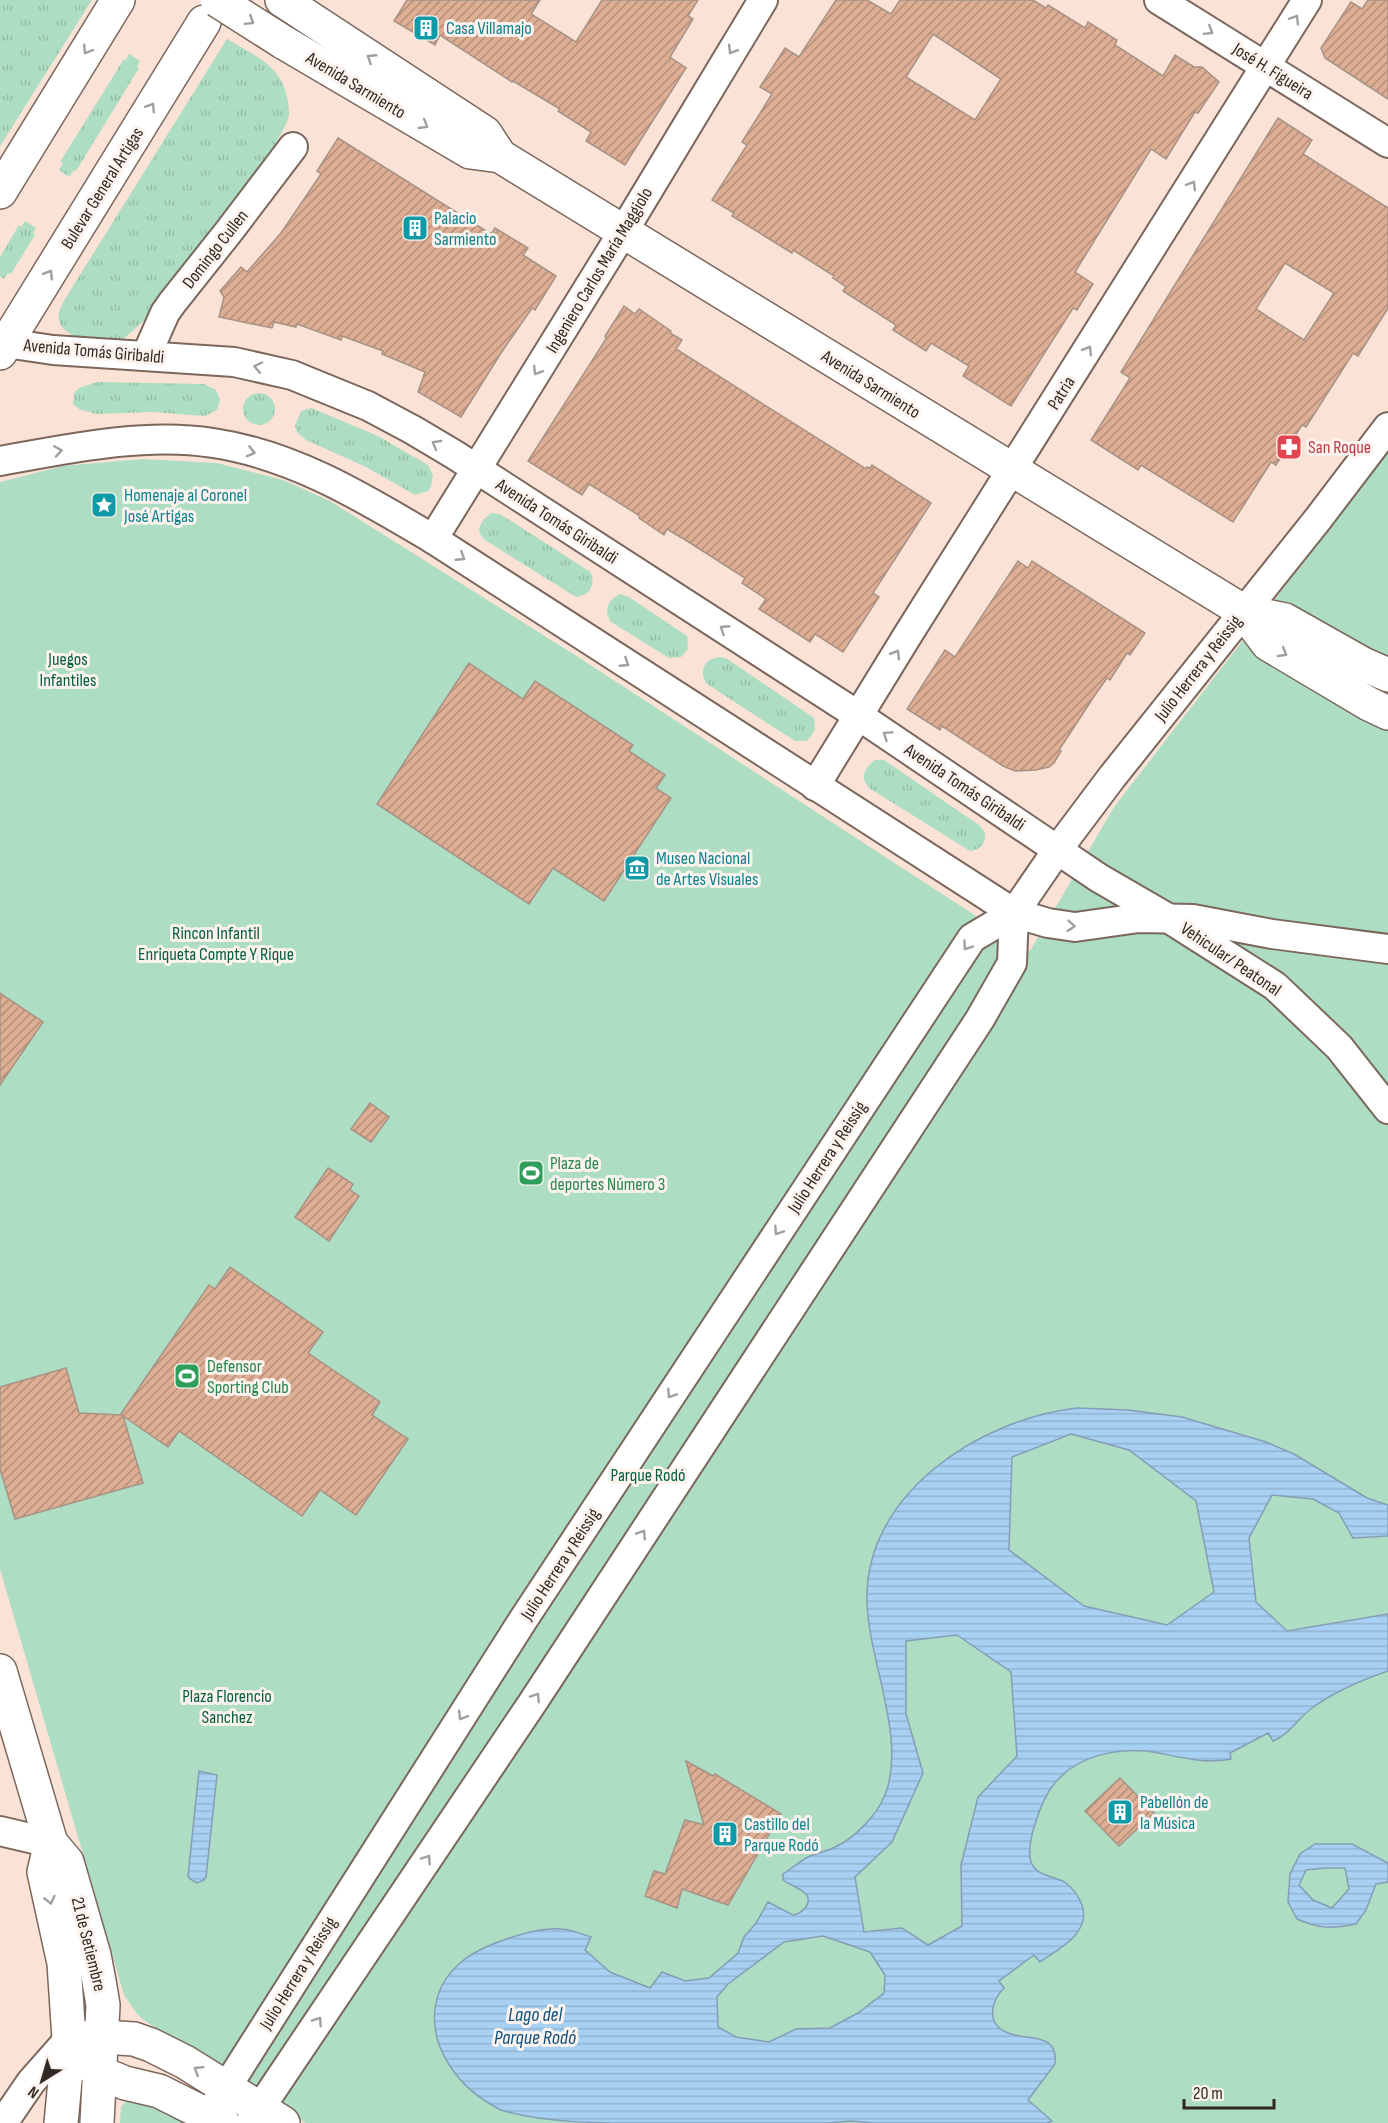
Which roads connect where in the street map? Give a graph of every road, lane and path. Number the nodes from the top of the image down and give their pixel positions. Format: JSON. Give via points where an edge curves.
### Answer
{"nodes":[{"id":1,"x":118,"y":0,"type":"edge"},
{"id":2,"x":763,"y":0,"type":"edge"},
{"id":3,"x":1159,"y":0,"type":"edge"},
{"id":4,"x":1306,"y":0,"type":"edge"},
{"id":5,"x":292,"y":6,"type":"edge"},
{"id":6,"x":211,"y":11,"type":"edge"},
{"id":7,"x":1266,"y":67,"type":"junction"},
{"id":8,"x":1388,"y":142,"type":"edge"},
{"id":9,"x":293,"y":147,"type":"dead end"},
{"id":10,"x":500,"y":156,"type":"junction"},
{"id":11,"x":0,"y":192,"type":"edge"},
{"id":12,"x":623,"y":231,"type":"junction"},
{"id":13,"x":2,"y":346,"type":"edge"},
{"id":14,"x":146,"y":356,"type":"junction"},
{"id":15,"x":1388,"y":427,"type":"edge"},
{"id":16,"x":0,"y":461,"type":"edge"},
{"id":17,"x":477,"y":469,"type":"junction"},
{"id":18,"x":1012,"y":470,"type":"junction"},
{"id":19,"x":433,"y":539,"type":"junction"},
{"id":20,"x":1243,"y":611,"type":"junction"},
{"id":21,"x":1388,"y":675,"type":"edge"},
{"id":22,"x":1388,"y":713,"type":"edge"},
{"id":23,"x":859,"y":716,"type":"junction"},
{"id":24,"x":815,"y":786,"type":"junction"},
{"id":25,"x":1058,"y":849,"type":"junction"},
{"id":26,"x":1014,"y":913,"type":"junction"},
{"id":27,"x":1168,"y":918,"type":"junction"},
{"id":28,"x":1388,"y":949,"type":"edge"},
{"id":29,"x":1388,"y":1109,"type":"edge"},
{"id":30,"x":0,"y":1671,"type":"edge"},
{"id":31,"x":0,"y":1830,"type":"edge"},
{"id":32,"x":51,"y":1843,"type":"junction"},
{"id":33,"x":102,"y":2037,"type":"junction"},
{"id":34,"x":69,"y":2039,"type":"junction"},
{"id":35,"x":101,"y":2073,"type":"junction"},
{"id":36,"x":226,"y":2087,"type":"junction"},
{"id":37,"x":264,"y":2118,"type":"edge"},
{"id":38,"x":216,"y":2119,"type":"edge"},
{"id":39,"x":3,"y":2123,"type":"edge"},
{"id":40,"x":61,"y":2123,"type":"edge"},
{"id":41,"x":97,"y":2123,"type":"edge"}],
"edges":[{"from":1,"to":11,"type":"street","one_way":true},
{"from":2,"to":12,"type":"street","name":"Ingeniero Carlos María Maggiolo","one_way":true},
{"from":3,"to":7,"type":"street","name":"José H. Figueira","one_way":true},
{"from":7,"to":4,"type":"street","name":"Patria","one_way":true},
{"from":10,"to":5,"type":"street","name":"Avenida Sarmiento","one_way":true,"via":[[485,133]]},
{"from":6,"to":10,"type":"street","name":"Avenida Sarmiento","one_way":true,"bridge":true,"via":[[283,42],[470,152]]},
{"from":13,"to":6,"type":"street","name":"Bulevar General Artigas","one_way":true},
{"from":7,"to":8,"type":"street","name":"José H. Figueira"},
{"from":18,"to":7,"type":"street","name":"Patria","one_way":true},
{"from":9,"to":14,"type":"street","name":"Domingo Cullen","via":[[172,303]]},
{"from":10,"to":12,"type":"street","name":"Avenida Sarmiento"},
{"from":12,"to":17,"type":"street","name":"Ingeniero Carlos María Maggiolo","one_way":true},
{"from":12,"to":18,"type":"street","name":"Avenida Sarmiento"},
{"from":13,"to":14,"type":"street","name":"Avenida Tomás Giribaldi"},
{"from":17,"to":14,"type":"street","name":"Avenida Tomás Giribaldi","one_way":true,"via":[[368,406],[292,375],[234,362]]},
{"from":15,"to":20,"type":"street","name":"Julio Herrera y Reissig"},
{"from":16,"to":19,"type":"street","one_way":true,"via":[[149,440],[212,442],[306,469]]},
{"from":17,"to":19,"type":"street","name":"Ingeniero Carlos María Maggiolo"},
{"from":23,"to":17,"type":"street","name":"Avenida Tomás Giribaldi","one_way":true},
{"from":18,"to":20,"type":"street","name":"Avenida Sarmiento"},
{"from":23,"to":18,"type":"street","name":"Patria","one_way":true},
{"from":19,"to":24,"type":"street","one_way":true},
{"from":20,"to":21,"type":"street","name":"Avenida Sarmiento","via":[[1286,620]]},
{"from":20,"to":22,"type":"street","name":"Avenida Sarmiento","one_way":true,"via":[[1268,644]]},
{"from":20,"to":25,"type":"street","name":"Julio Herrera y Reissig"},
{"from":23,"to":24,"type":"street","name":"Patria"},
{"from":25,"to":23,"type":"street","name":"Avenida Tomás Giribaldi","one_way":true},
{"from":24,"to":26,"type":"street"},
{"from":25,"to":26,"type":"street","name":"Julio Herrera y Reissig"},
{"from":25,"to":27,"type":"street","name":"Avenida Tomás Giribaldi"},
{"from":26,"to":27,"type":"street","one_way":true,"via":[[1075,927]]},
{"from":26,"to":36,"type":"street","name":"Julio Herrera y Reissig","one_way":true,"via":[[972,938],[523,1620]]},
{"from":37,"to":26,"type":"street","one_way":true,"via":[[980,1018],[1012,963]]},
{"from":27,"to":28,"type":"street"},
{"from":27,"to":29,"type":"street","name":"Vehicular/ Peatonal","via":[[1275,986],[1339,1047]]},
{"from":30,"to":32,"type":"street","name":"21 de Setiembre"},
{"from":31,"to":32,"type":"street"},
{"from":32,"to":33,"type":"street","name":"21 de Setiembre","via":[[67,1862],[94,1955],[103,2005]]},
{"from":32,"to":34,"type":"street","name":"21 de Setiembre","one_way":true,"via":[[44,1872],[64,1963]]},
{"from":33,"to":34,"type":"street"},
{"from":33,"to":35,"type":"street","name":"21 de Setiembre"},
{"from":36,"to":33,"type":"street","one_way":true,"via":[[151,2045],[134,2039]]},
{"from":34,"to":35,"type":"street","via":[[82,2060]]},
{"from":34,"to":39,"type":"street","via":[[31,2082]]},
{"from":34,"to":40,"type":"street","name":"21 de Setiembre"},
{"from":35,"to":38,"type":"street","via":[[159,2091]]},
{"from":35,"to":41,"type":"street","name":"21 de Setiembre"},
{"from":36,"to":37,"type":"street"},
{"from":36,"to":38,"type":"street","name":"Julio Herrera y Reissig"}]}
